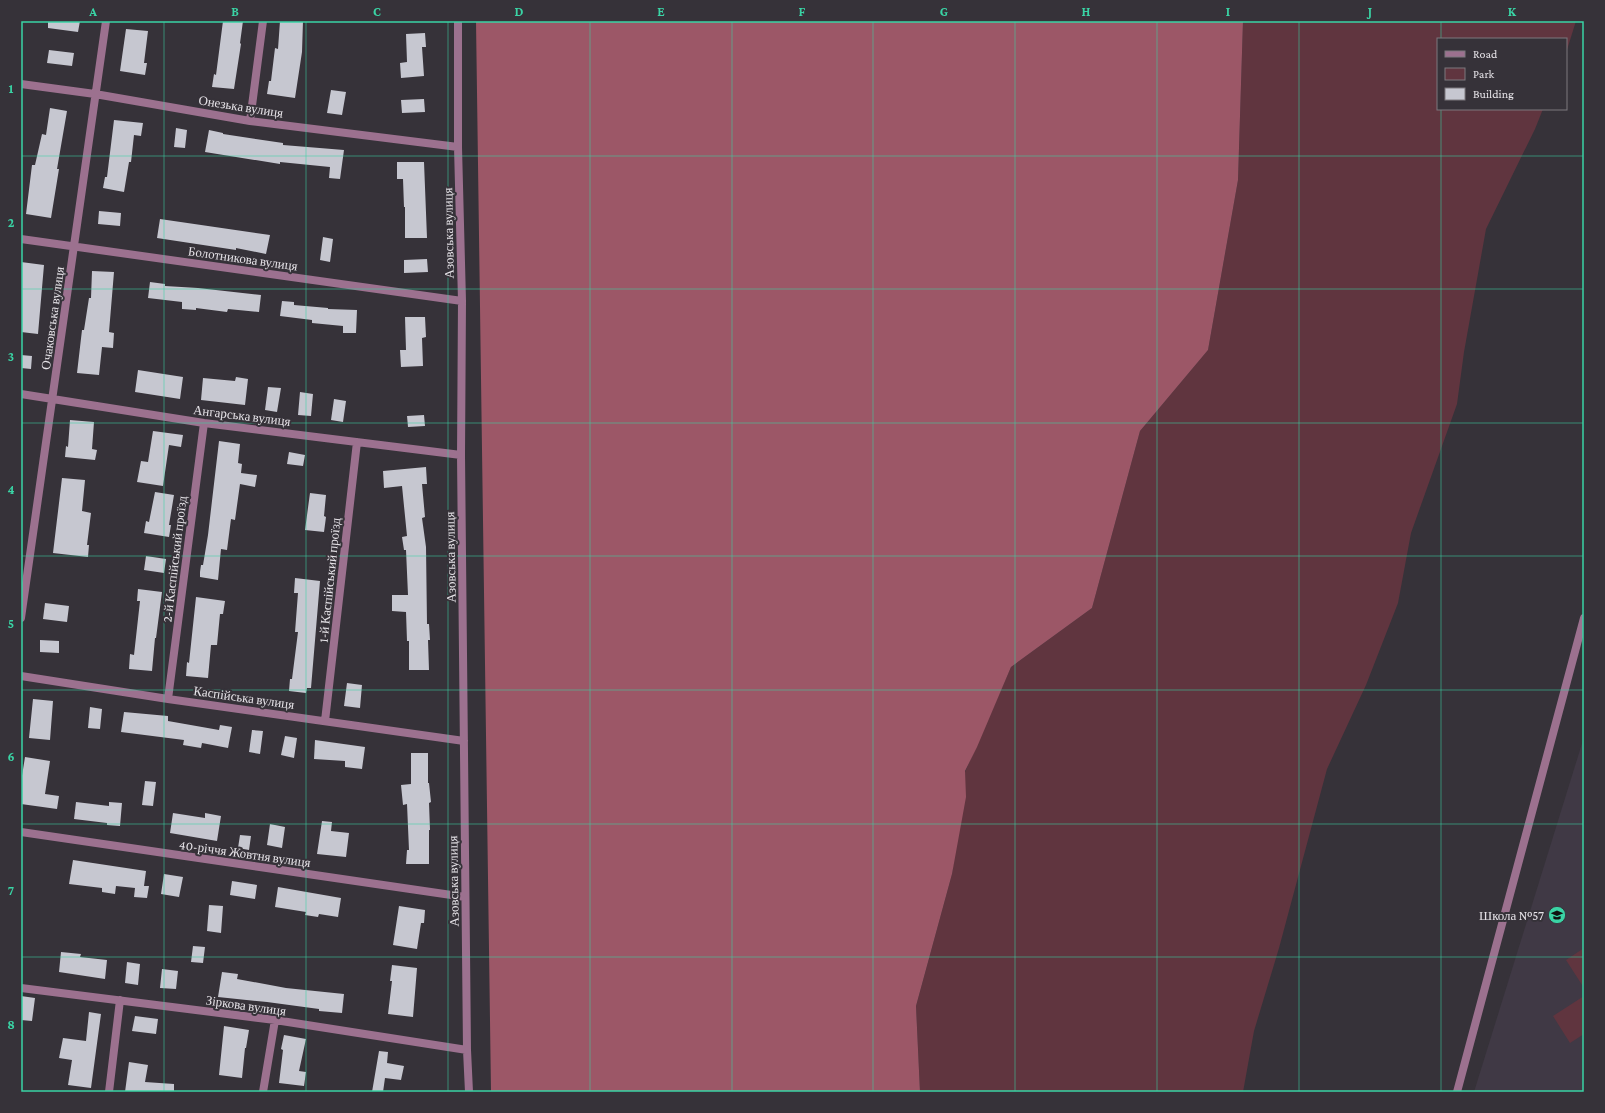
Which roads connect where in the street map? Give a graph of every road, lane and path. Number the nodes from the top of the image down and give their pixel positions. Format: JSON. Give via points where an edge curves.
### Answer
{"nodes":[{"id":1,"x":106,"y":21,"type":"edge"},
{"id":2,"x":263,"y":21,"type":"edge"},
{"id":3,"x":458,"y":21,"type":"edge"},
{"id":4,"x":21,"y":84,"type":"edge"},
{"id":5,"x":95,"y":94,"type":"junction"},
{"id":6,"x":250,"y":121,"type":"junction"},
{"id":7,"x":458,"y":147,"type":"junction"},
{"id":8,"x":21,"y":239,"type":"edge"},
{"id":9,"x":74,"y":246,"type":"junction"},
{"id":10,"x":462,"y":301,"type":"junction"},
{"id":11,"x":21,"y":394,"type":"edge"},
{"id":12,"x":53,"y":399,"type":"junction"},
{"id":13,"x":204,"y":423,"type":"junction"},
{"id":14,"x":357,"y":442,"type":"junction"},
{"id":15,"x":461,"y":454,"type":"junction"},
{"id":16,"x":21,"y":618,"type":"edge"},
{"id":17,"x":1584,"y":618,"type":"edge"},
{"id":18,"x":21,"y":676,"type":"edge"},
{"id":19,"x":168,"y":699,"type":"junction"},
{"id":20,"x":325,"y":721,"type":"junction"},
{"id":21,"x":464,"y":740,"type":"junction"},
{"id":22,"x":21,"y":832,"type":"edge"},
{"id":23,"x":465,"y":897,"type":"junction"},
{"id":24,"x":21,"y":988,"type":"edge"},
{"id":25,"x":120,"y":1000,"type":"junction"},
{"id":26,"x":274,"y":1020,"type":"junction"},
{"id":27,"x":467,"y":1050,"type":"junction"},
{"id":28,"x":108,"y":1092,"type":"edge"},
{"id":29,"x":263,"y":1092,"type":"edge"},
{"id":30,"x":469,"y":1092,"type":"edge"},
{"id":31,"x":1457,"y":1092,"type":"edge"}],
"edges":[{"from":1,"to":5,"type":"street","name":"Очаковська вулиця"},
{"from":2,"to":6,"type":"street"},
{"from":3,"to":7,"type":"street","name":"Азовська вулиця"},
{"from":4,"to":5,"type":"street","name":"Онезька вулиця"},
{"from":5,"to":6,"type":"street","name":"Онезька вулиця"},
{"from":5,"to":9,"type":"street","name":"Очаковська вулиця"},
{"from":6,"to":7,"type":"street","name":"Онезька вулиця"},
{"from":7,"to":10,"type":"street","name":"Азовська вулиця"},
{"from":8,"to":9,"type":"street","name":"Болотникова вулиця"},
{"from":9,"to":10,"type":"street","name":"Болотникова вулиця"},
{"from":9,"to":12,"type":"street","name":"Очаковська вулиця"},
{"from":10,"to":15,"type":"street","name":"Азовська вулиця"},
{"from":11,"to":12,"type":"street","name":"Ангарська вулиця"},
{"from":12,"to":13,"type":"street","name":"Ангарська вулиця"},
{"from":12,"to":16,"type":"street","name":"Очаковська вулиця"},
{"from":13,"to":14,"type":"street","name":"Ангарська вулиця"},
{"from":13,"to":19,"type":"street","name":"2-й Каспійський проїзд"},
{"from":14,"to":15,"type":"street","name":"Ангарська вулиця"},
{"from":14,"to":20,"type":"street","name":"1-й Каспійський проїзд"},
{"from":15,"to":21,"type":"street","name":"Азовська вулиця"},
{"from":17,"to":31,"type":"street"},
{"from":18,"to":19,"type":"street","name":"Каспійська вулиця"},
{"from":19,"to":20,"type":"street","name":"Каспійська вулиця"},
{"from":20,"to":21,"type":"street","name":"Каспійська вулиця"},
{"from":21,"to":23,"type":"street","name":"Азовська вулиця"},
{"from":22,"to":23,"type":"street","name":"40-річчя Жовтня вулиця"},
{"from":23,"to":27,"type":"street","name":"Азовська вулиця"},
{"from":24,"to":25,"type":"street","name":"Зіркова вулиця"},
{"from":25,"to":26,"type":"street","name":"Зіркова вулиця"},
{"from":25,"to":28,"type":"street"},
{"from":26,"to":27,"type":"street","name":"Зіркова вулиця"},
{"from":26,"to":29,"type":"street"},
{"from":27,"to":30,"type":"street","name":"Азовська вулиця"}]}
